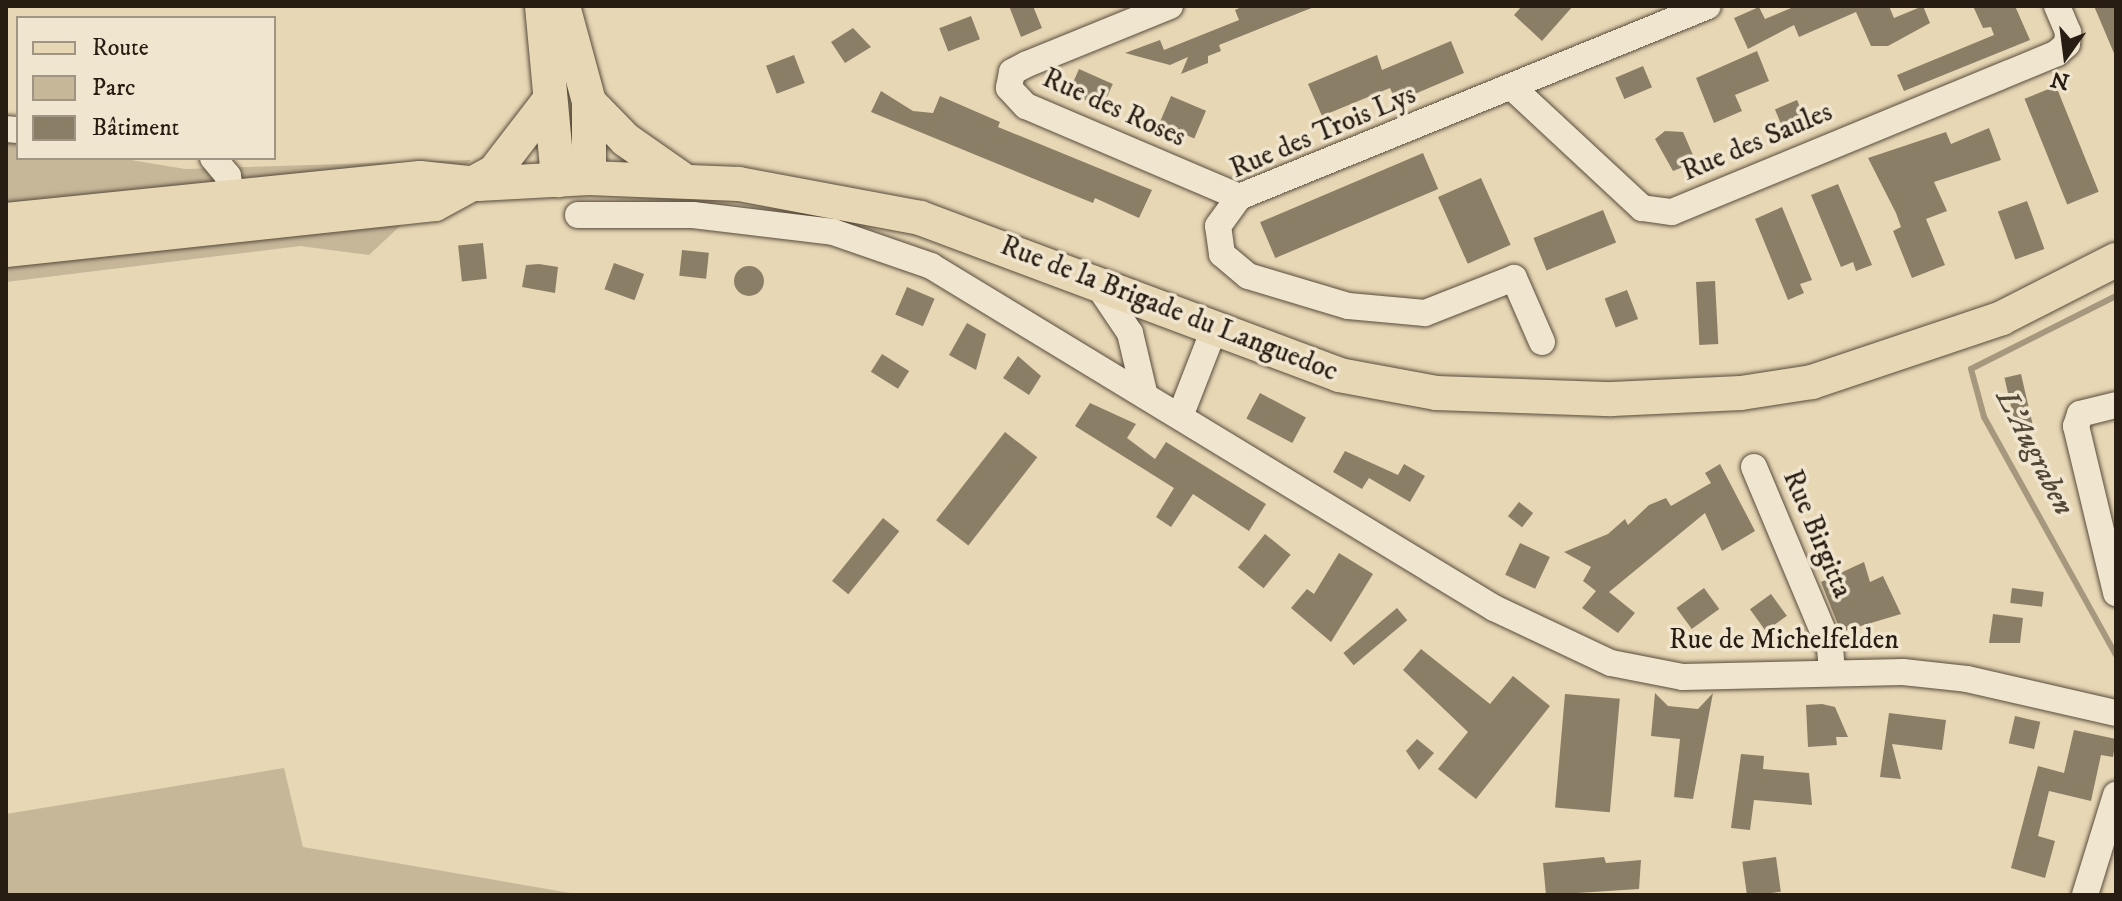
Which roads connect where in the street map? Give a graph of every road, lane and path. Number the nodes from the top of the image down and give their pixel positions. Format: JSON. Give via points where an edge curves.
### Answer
{"nodes":[{"id":1,"x":542,"y":6,"type":"edge"},
{"id":2,"x":563,"y":6,"type":"edge"},
{"id":3,"x":1170,"y":6,"type":"edge"},
{"id":4,"x":1708,"y":6,"type":"edge"},
{"id":5,"x":2057,"y":6,"type":"edge"},
{"id":6,"x":1514,"y":89,"type":"junction"},
{"id":7,"x":548,"y":102,"type":"junction"},
{"id":8,"x":589,"y":102,"type":"junction"},
{"id":9,"x":215,"y":160,"type":"edge"},
{"id":10,"x":574,"y":179,"type":"junction"},
{"id":11,"x":682,"y":179,"type":"junction"},
{"id":12,"x":478,"y":184,"type":"junction"},
{"id":13,"x":231,"y":197,"type":"junction"},
{"id":14,"x":1239,"y":197,"type":"junction"},
{"id":15,"x":578,"y":215,"type":"dead end"},
{"id":16,"x":6,"y":220,"type":"edge"},
{"id":17,"x":6,"y":250,"type":"edge"},
{"id":18,"x":2116,"y":260,"type":"edge"},
{"id":19,"x":1097,"y":284,"type":"junction"},
{"id":20,"x":1213,"y":332,"type":"junction"},
{"id":21,"x":1542,"y":342,"type":"dead end"},
{"id":22,"x":1144,"y":392,"type":"junction"},
{"id":23,"x":2116,"y":405,"type":"edge"},
{"id":24,"x":1181,"y":414,"type":"junction"},
{"id":25,"x":1754,"y":467,"type":"dead end"},
{"id":26,"x":2116,"y":593,"type":"edge"},
{"id":27,"x":1832,"y":672,"type":"junction"},
{"id":28,"x":2116,"y":713,"type":"edge"},
{"id":29,"x":2116,"y":795,"type":"edge"},
{"id":30,"x":2085,"y":895,"type":"edge"}],
"edges":[{"from":1,"to":7,"type":"main road"},
{"from":2,"to":8,"type":"main road"},
{"from":3,"to":14,"type":"street","name":"Rue des Roses","via":[[1027,64],[1012,72],[1009,88],[1026,106]]},
{"from":4,"to":6,"type":"street","name":"Rue des Trois Lys"},
{"from":5,"to":6,"type":"street","name":"Rue des Saules","via":[[2068,32],[2067,44],[2057,53],[1661,214],[1642,208]]},
{"from":6,"to":14,"type":"street","name":"Rue des Trois Lys"},
{"from":7,"to":10,"type":"main road"},
{"from":7,"to":12,"type":"main road","via":[[508,159]]},
{"from":8,"to":10,"type":"main road"},
{"from":8,"to":11,"type":"main road","via":[[626,140]]},
{"from":9,"to":13,"type":"street","via":[[228,176]]},
{"from":10,"to":11,"type":"main road","name":"Rue de la Brigade du Languedoc"},
{"from":10,"to":12,"type":"main road","name":"Rue de la Brigade du Languedoc"},
{"from":11,"to":19,"type":"main road","name":"Rue de la Brigade du Languedoc","via":[[820,195],[920,218]]},
{"from":12,"to":13,"type":"main road","via":[[420,178]]},
{"from":12,"to":17,"type":"main road","via":[[435,204]]},
{"from":13,"to":16,"type":"main road"},
{"from":14,"to":21,"type":"street","name":"Rue des Trois Lys","via":[[1224,214],[1218,240],[1232,265],[1248,276],[1395,313],[1447,307],[1514,278]]},
{"from":15,"to":22,"type":"street","via":[[693,215],[833,232],[931,266]]},
{"from":18,"to":20,"type":"main road","name":"Rue de la Brigade du Languedoc","via":[[2002,318],[1883,361],[1812,382],[1741,393],[1612,399],[1436,393],[1339,375]]},
{"from":19,"to":20,"type":"main road","name":"Rue de la Brigade du Languedoc"},
{"from":19,"to":22,"type":"street","via":[[1130,333]]},
{"from":20,"to":24,"type":"street"},
{"from":22,"to":24,"type":"street","name":"Rue de Michelfelden"},
{"from":23,"to":26,"type":"street","via":[[2080,414],[2076,426]]},
{"from":24,"to":27,"type":"street","name":"Rue de Michelfelden","via":[[1494,608],[1611,663],[1683,677]]},
{"from":25,"to":27,"type":"street","name":"Rue Birgitta","via":[[1830,648]]},
{"from":27,"to":28,"type":"street","name":"Rue de Michelfelden","via":[[1967,679]]},
{"from":29,"to":30,"type":"street"}]}
